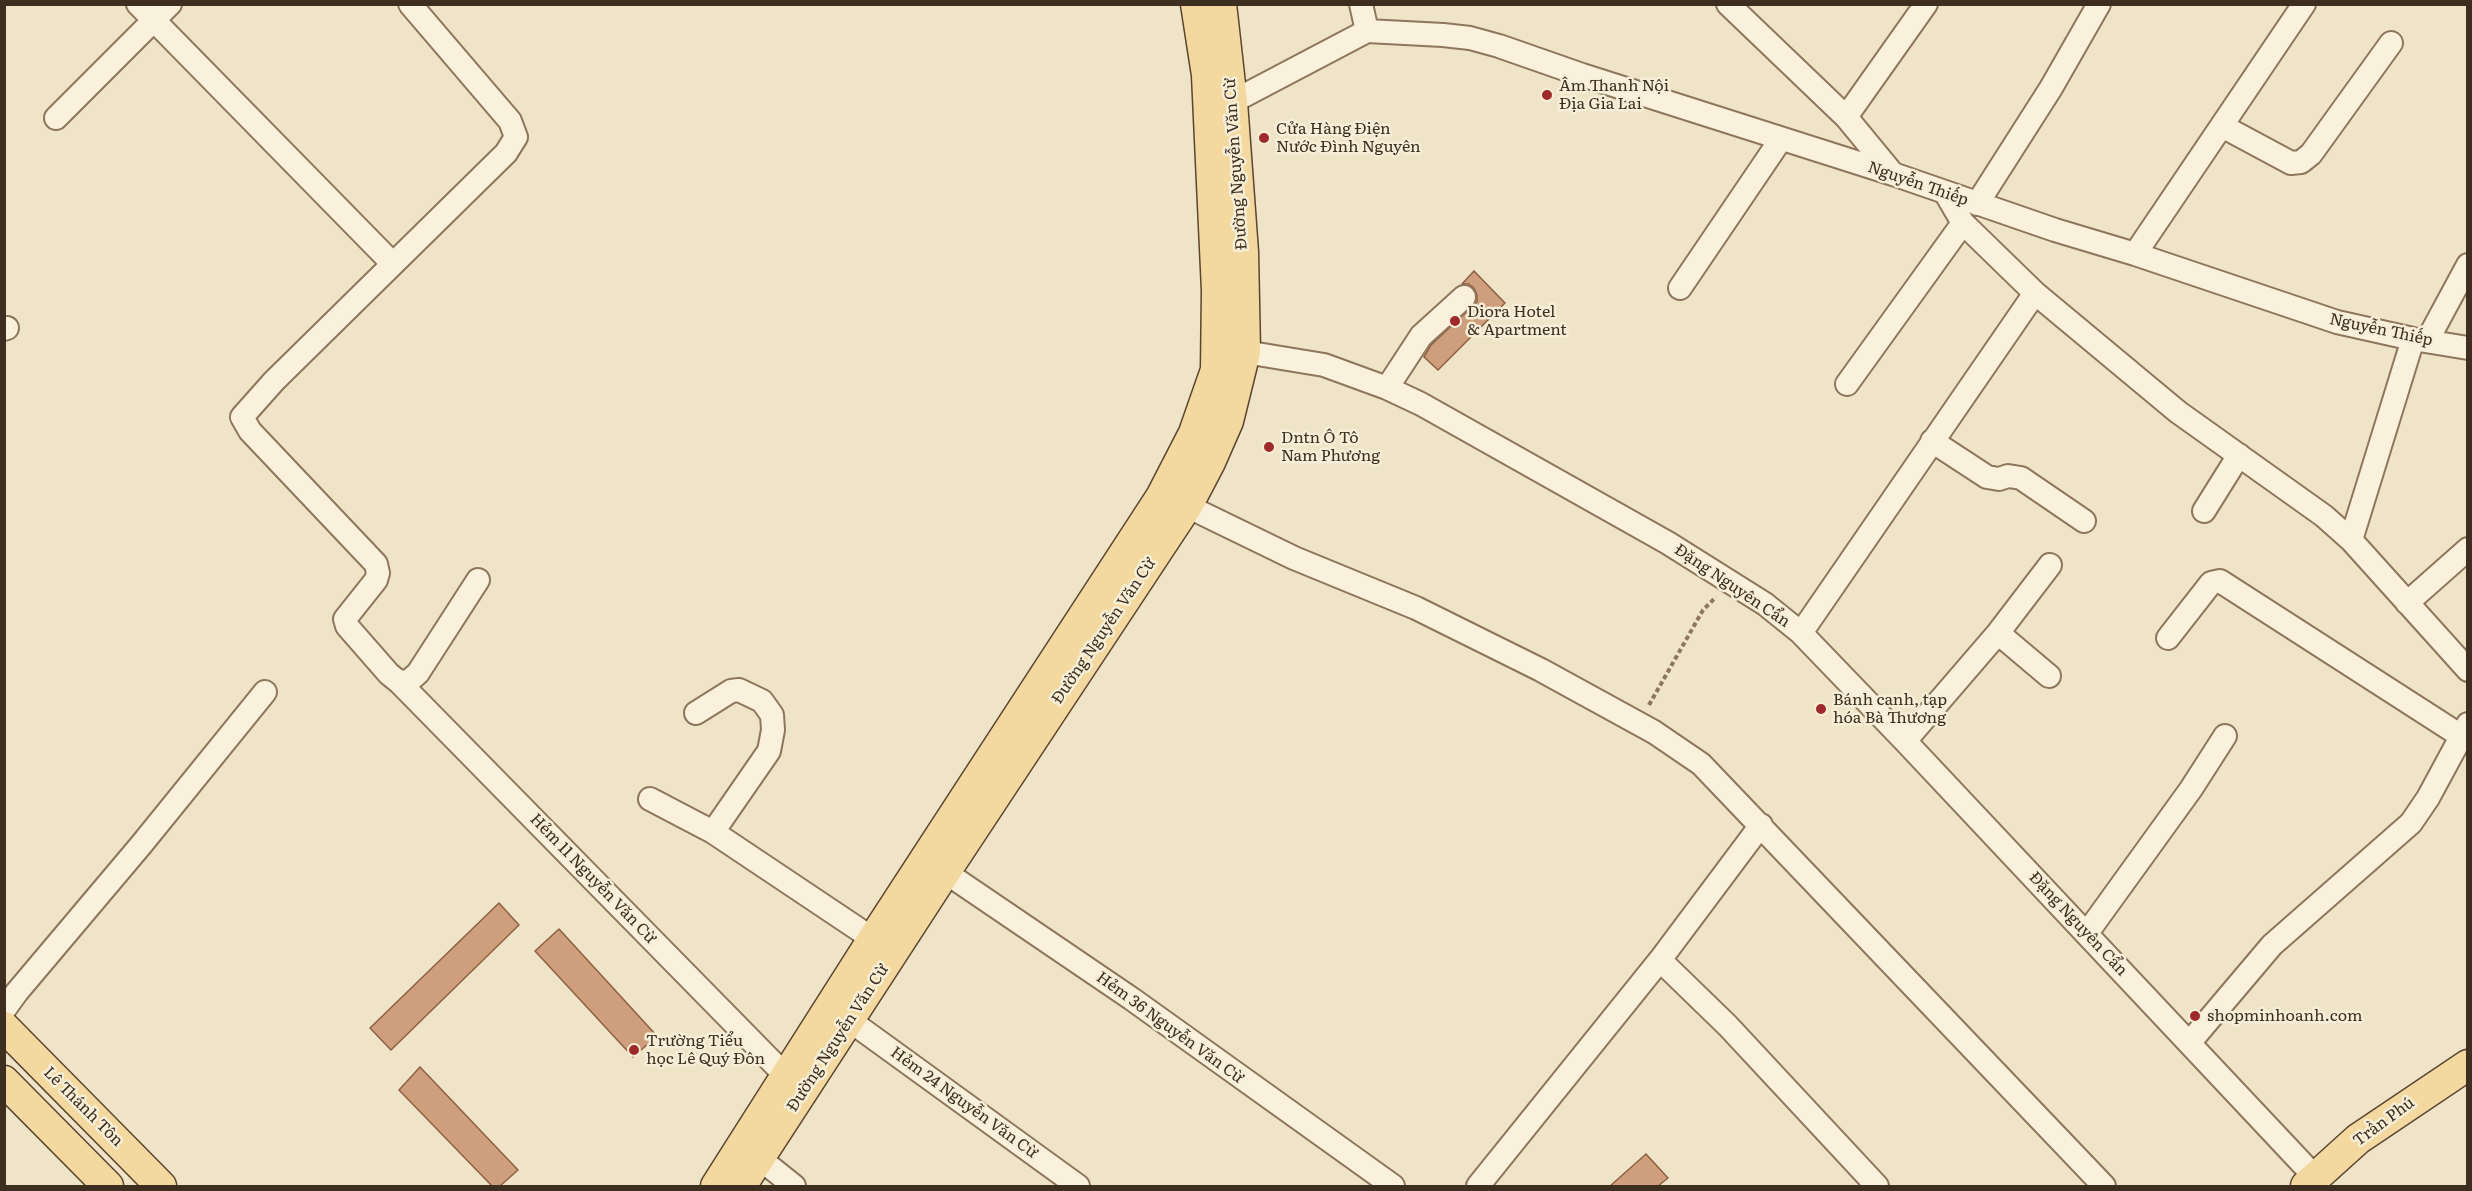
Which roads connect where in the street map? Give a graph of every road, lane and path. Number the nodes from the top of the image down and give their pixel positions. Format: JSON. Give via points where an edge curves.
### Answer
{"nodes":[{"id":1,"x":170,"y":4,"type":"edge"},
{"id":2,"x":410,"y":4,"type":"edge"},
{"id":3,"x":1196,"y":4,"type":"edge"},
{"id":4,"x":1221,"y":4,"type":"edge"},
{"id":5,"x":1362,"y":4,"type":"edge"},
{"id":6,"x":1728,"y":4,"type":"edge"},
{"id":7,"x":1926,"y":4,"type":"edge"},
{"id":8,"x":2099,"y":4,"type":"edge"},
{"id":9,"x":2304,"y":4,"type":"edge"},
{"id":10,"x":145,"y":13,"type":"edge"},
{"id":11,"x":1367,"y":31,"type":"junction"},
{"id":12,"x":2391,"y":43,"type":"dead end"},
{"id":13,"x":1232,"y":102,"type":"junction"},
{"id":14,"x":1846,"y":117,"type":"junction"},
{"id":15,"x":56,"y":118,"type":"dead end"},
{"id":16,"x":2222,"y":126,"type":"junction"},
{"id":17,"x":1781,"y":139,"type":"junction"},
{"id":18,"x":1893,"y":174,"type":"junction"},
{"id":19,"x":1946,"y":194,"type":"junction"},
{"id":20,"x":1977,"y":204,"type":"junction"},
{"id":21,"x":1963,"y":223,"type":"junction"},
{"id":22,"x":2135,"y":254,"type":"junction"},
{"id":23,"x":393,"y":264,"type":"junction"},
{"id":24,"x":2468,"y":265,"type":"edge"},
{"id":25,"x":1680,"y":288,"type":"dead end"},
{"id":26,"x":2035,"y":293,"type":"junction"},
{"id":27,"x":1464,"y":297,"type":"dead end"},
{"id":28,"x":2420,"y":340,"type":"junction"},
{"id":29,"x":2468,"y":348,"type":"edge"},
{"id":30,"x":1245,"y":352,"type":"junction"},
{"id":31,"x":1847,"y":384,"type":"dead end"},
{"id":32,"x":1387,"y":388,"type":"junction"},
{"id":33,"x":1932,"y":441,"type":"junction"},
{"id":34,"x":2239,"y":455,"type":"junction"},
{"id":35,"x":1187,"y":506,"type":"junction"},
{"id":36,"x":2204,"y":511,"type":"dead end"},
{"id":37,"x":2084,"y":521,"type":"dead end"},
{"id":38,"x":2351,"y":540,"type":"junction"},
{"id":39,"x":2468,"y":549,"type":"edge"},
{"id":40,"x":2050,"y":565,"type":"dead end"},
{"id":41,"x":478,"y":580,"type":"dead end"},
{"id":42,"x":1733,"y":584,"type":"junction"},
{"id":43,"x":2407,"y":603,"type":"junction"},
{"id":44,"x":1093,"y":625,"type":"junction"},
{"id":45,"x":1801,"y":633,"type":"junction"},
{"id":46,"x":1998,"y":633,"type":"junction"},
{"id":47,"x":2168,"y":638,"type":"dead end"},
{"id":48,"x":2468,"y":670,"type":"edge"},
{"id":49,"x":2049,"y":676,"type":"dead end"},
{"id":50,"x":399,"y":682,"type":"junction"},
{"id":51,"x":265,"y":692,"type":"dead end"},
{"id":52,"x":696,"y":713,"type":"dead end"},
{"id":53,"x":1638,"y":724,"type":"junction"},
{"id":54,"x":2464,"y":730,"type":"edge"},
{"id":55,"x":2225,"y":736,"type":"dead end"},
{"id":56,"x":1905,"y":741,"type":"junction"},
{"id":57,"x":650,"y":799,"type":"dead end"},
{"id":58,"x":1761,"y":825,"type":"junction"},
{"id":59,"x":713,"y":832,"type":"junction"},
{"id":60,"x":945,"y":872,"type":"junction"},
{"id":61,"x":2087,"y":933,"type":"junction"},
{"id":62,"x":873,"y":939,"type":"junction"},
{"id":63,"x":1660,"y":960,"type":"junction"},
{"id":64,"x":4,"y":1010,"type":"edge"},
{"id":65,"x":849,"y":1020,"type":"junction"},
{"id":66,"x":4,"y":1027,"type":"edge"},
{"id":67,"x":2190,"y":1042,"type":"junction"},
{"id":68,"x":2468,"y":1065,"type":"edge"},
{"id":69,"x":4,"y":1081,"type":"edge"},
{"id":70,"x":796,"y":1083,"type":"junction"},
{"id":71,"x":759,"y":1158,"type":"junction"},
{"id":72,"x":2311,"y":1182,"type":"edge"},
{"id":73,"x":108,"y":1186,"type":"edge"},
{"id":74,"x":161,"y":1186,"type":"edge"},
{"id":75,"x":716,"y":1186,"type":"edge"},
{"id":76,"x":741,"y":1186,"type":"edge"},
{"id":77,"x":794,"y":1186,"type":"edge"},
{"id":78,"x":1078,"y":1186,"type":"edge"},
{"id":79,"x":1393,"y":1186,"type":"edge"},
{"id":80,"x":1479,"y":1186,"type":"edge"},
{"id":81,"x":1877,"y":1186,"type":"edge"},
{"id":82,"x":2104,"y":1186,"type":"edge"}],
"edges":[{"from":1,"to":10,"type":"street"},
{"from":2,"to":23,"type":"street","via":[[510,121],[516,137],[506,153]]},
{"from":3,"to":44,"type":"main road","name":"Đường Nguyễn Văn Cừ","via":[[1208,75],[1216,370],[1194,433]]},
{"from":4,"to":13,"type":"main road","name":"Đường Nguyễn Văn Cừ"},
{"from":5,"to":11,"type":"street"},
{"from":6,"to":14,"type":"street"},
{"from":7,"to":14,"type":"street"},
{"from":8,"to":20,"type":"street"},
{"from":9,"to":16,"type":"street"},
{"from":10,"to":15,"type":"street"},
{"from":10,"to":23,"type":"street"},
{"from":11,"to":13,"type":"street"},
{"from":11,"to":17,"type":"street","name":"Nguyễn Thiếp","via":[[1470,38]]},
{"from":12,"to":16,"type":"street","via":[[2311,154],[2301,162],[2291,163]]},
{"from":13,"to":30,"type":"main road","name":"Đường Nguyễn Văn Cừ","via":[[1243,252]]},
{"from":14,"to":18,"type":"street"},
{"from":16,"to":22,"type":"street"},
{"from":17,"to":18,"type":"street","name":"Nguyễn Thiếp"},
{"from":17,"to":25,"type":"street"},
{"from":18,"to":19,"type":"street","name":"Nguyễn Thiếp"},
{"from":19,"to":20,"type":"street","name":"Nguyễn Thiếp"},
{"from":19,"to":21,"type":"street"},
{"from":20,"to":22,"type":"street","name":"Nguyễn Thiếp"},
{"from":21,"to":26,"type":"street"},
{"from":21,"to":31,"type":"street"},
{"from":22,"to":28,"type":"street","name":"Nguyễn Thiếp","via":[[2337,322]]},
{"from":23,"to":50,"type":"street","name":"Hẻm 11 Nguyễn Văn Cừ","via":[[273,381],[242,417],[250,431],[376,564],[376,580],[345,619],[347,626]]},
{"from":24,"to":28,"type":"street"},
{"from":26,"to":33,"type":"street"},
{"from":26,"to":34,"type":"street","via":[[2178,411]]},
{"from":27,"to":32,"type":"street","via":[[1421,336]]},
{"from":28,"to":29,"type":"street","name":"Nguyễn Thiếp"},
{"from":28,"to":38,"type":"street"},
{"from":30,"to":32,"type":"street","name":"Đặng Nguyên Cẩn","via":[[1323,365]]},
{"from":30,"to":35,"type":"main road","name":"Đường Nguyễn Văn Cừ","via":[[1228,421]]},
{"from":32,"to":42,"type":"street","name":"Đặng Nguyên Cẩn","via":[[1668,543]]},
{"from":33,"to":37,"type":"street","via":[[1987,477],[2021,478]]},
{"from":33,"to":45,"type":"street"},
{"from":34,"to":36,"type":"street"},
{"from":34,"to":38,"type":"street"},
{"from":35,"to":44,"type":"main road","name":"Đường Nguyễn Văn Cừ"},
{"from":35,"to":53,"type":"street","via":[[1294,558],[1416,608]]},
{"from":38,"to":43,"type":"street"},
{"from":39,"to":43,"type":"street"},
{"from":40,"to":46,"type":"street"},
{"from":41,"to":50,"type":"street","via":[[418,674]]},
{"from":42,"to":45,"type":"street","name":"Đặng Nguyên Cẩn"},
{"from":42,"to":53,"type":"path","via":[[1703,610]]},
{"from":43,"to":48,"type":"street"},
{"from":44,"to":60,"type":"main road","name":"Đường Nguyễn Văn Cừ"},
{"from":44,"to":62,"type":"main road","name":"Đường Nguyễn Văn Cừ"},
{"from":45,"to":56,"type":"street","name":"Đặng Nguyên Cẩn"},
{"from":46,"to":49,"type":"street"},
{"from":46,"to":56,"type":"street"},
{"from":47,"to":54,"type":"street","via":[[2211,583],[2220,581]]},
{"from":50,"to":70,"type":"street","name":"Hẻm 11 Nguyễn Văn Cừ"},
{"from":51,"to":64,"type":"street"},
{"from":52,"to":59,"type":"street","via":[[739,690],[762,701],[772,715],[769,751]]},
{"from":53,"to":58,"type":"street","via":[[1701,764]]},
{"from":54,"to":67,"type":"street","via":[[2411,823],[2272,945]]},
{"from":55,"to":61,"type":"street"},
{"from":56,"to":61,"type":"street","name":"Đặng Nguyên Cẩn"},
{"from":57,"to":59,"type":"street"},
{"from":58,"to":63,"type":"street"},
{"from":58,"to":82,"type":"street"},
{"from":59,"to":62,"type":"street"},
{"from":60,"to":65,"type":"main road","name":"Đường Nguyễn Văn Cừ"},
{"from":60,"to":79,"type":"street","name":"Hẻm 36 Nguyễn Văn Cừ","via":[[1132,999]]},
{"from":61,"to":67,"type":"street","name":"Đặng Nguyên Cẩn"},
{"from":62,"to":70,"type":"main road","name":"Đường Nguyễn Văn Cừ"},
{"from":63,"to":80,"type":"street"},
{"from":63,"to":81,"type":"street","via":[[1728,1026]]},
{"from":65,"to":70,"type":"main road","name":"Đường Nguyễn Văn Cừ"},
{"from":65,"to":78,"type":"street","name":"Hẻm 24 Nguyễn Văn Cừ"},
{"from":66,"to":74,"type":"main road","name":"Lê Thánh Tôn"},
{"from":67,"to":72,"type":"street","name":"Đặng Nguyên Cẩn"},
{"from":68,"to":72,"type":"main road","name":"Trần Phú","via":[[2358,1139]]},
{"from":69,"to":73,"type":"main road"},
{"from":70,"to":71,"type":"main road","name":"Đường Nguyễn Văn Cừ"},
{"from":70,"to":75,"type":"main road","name":"Đường Nguyễn Văn Cừ"},
{"from":71,"to":76,"type":"main road","name":"Đường Nguyễn Văn Cừ"},
{"from":71,"to":77,"type":"street"}]}
